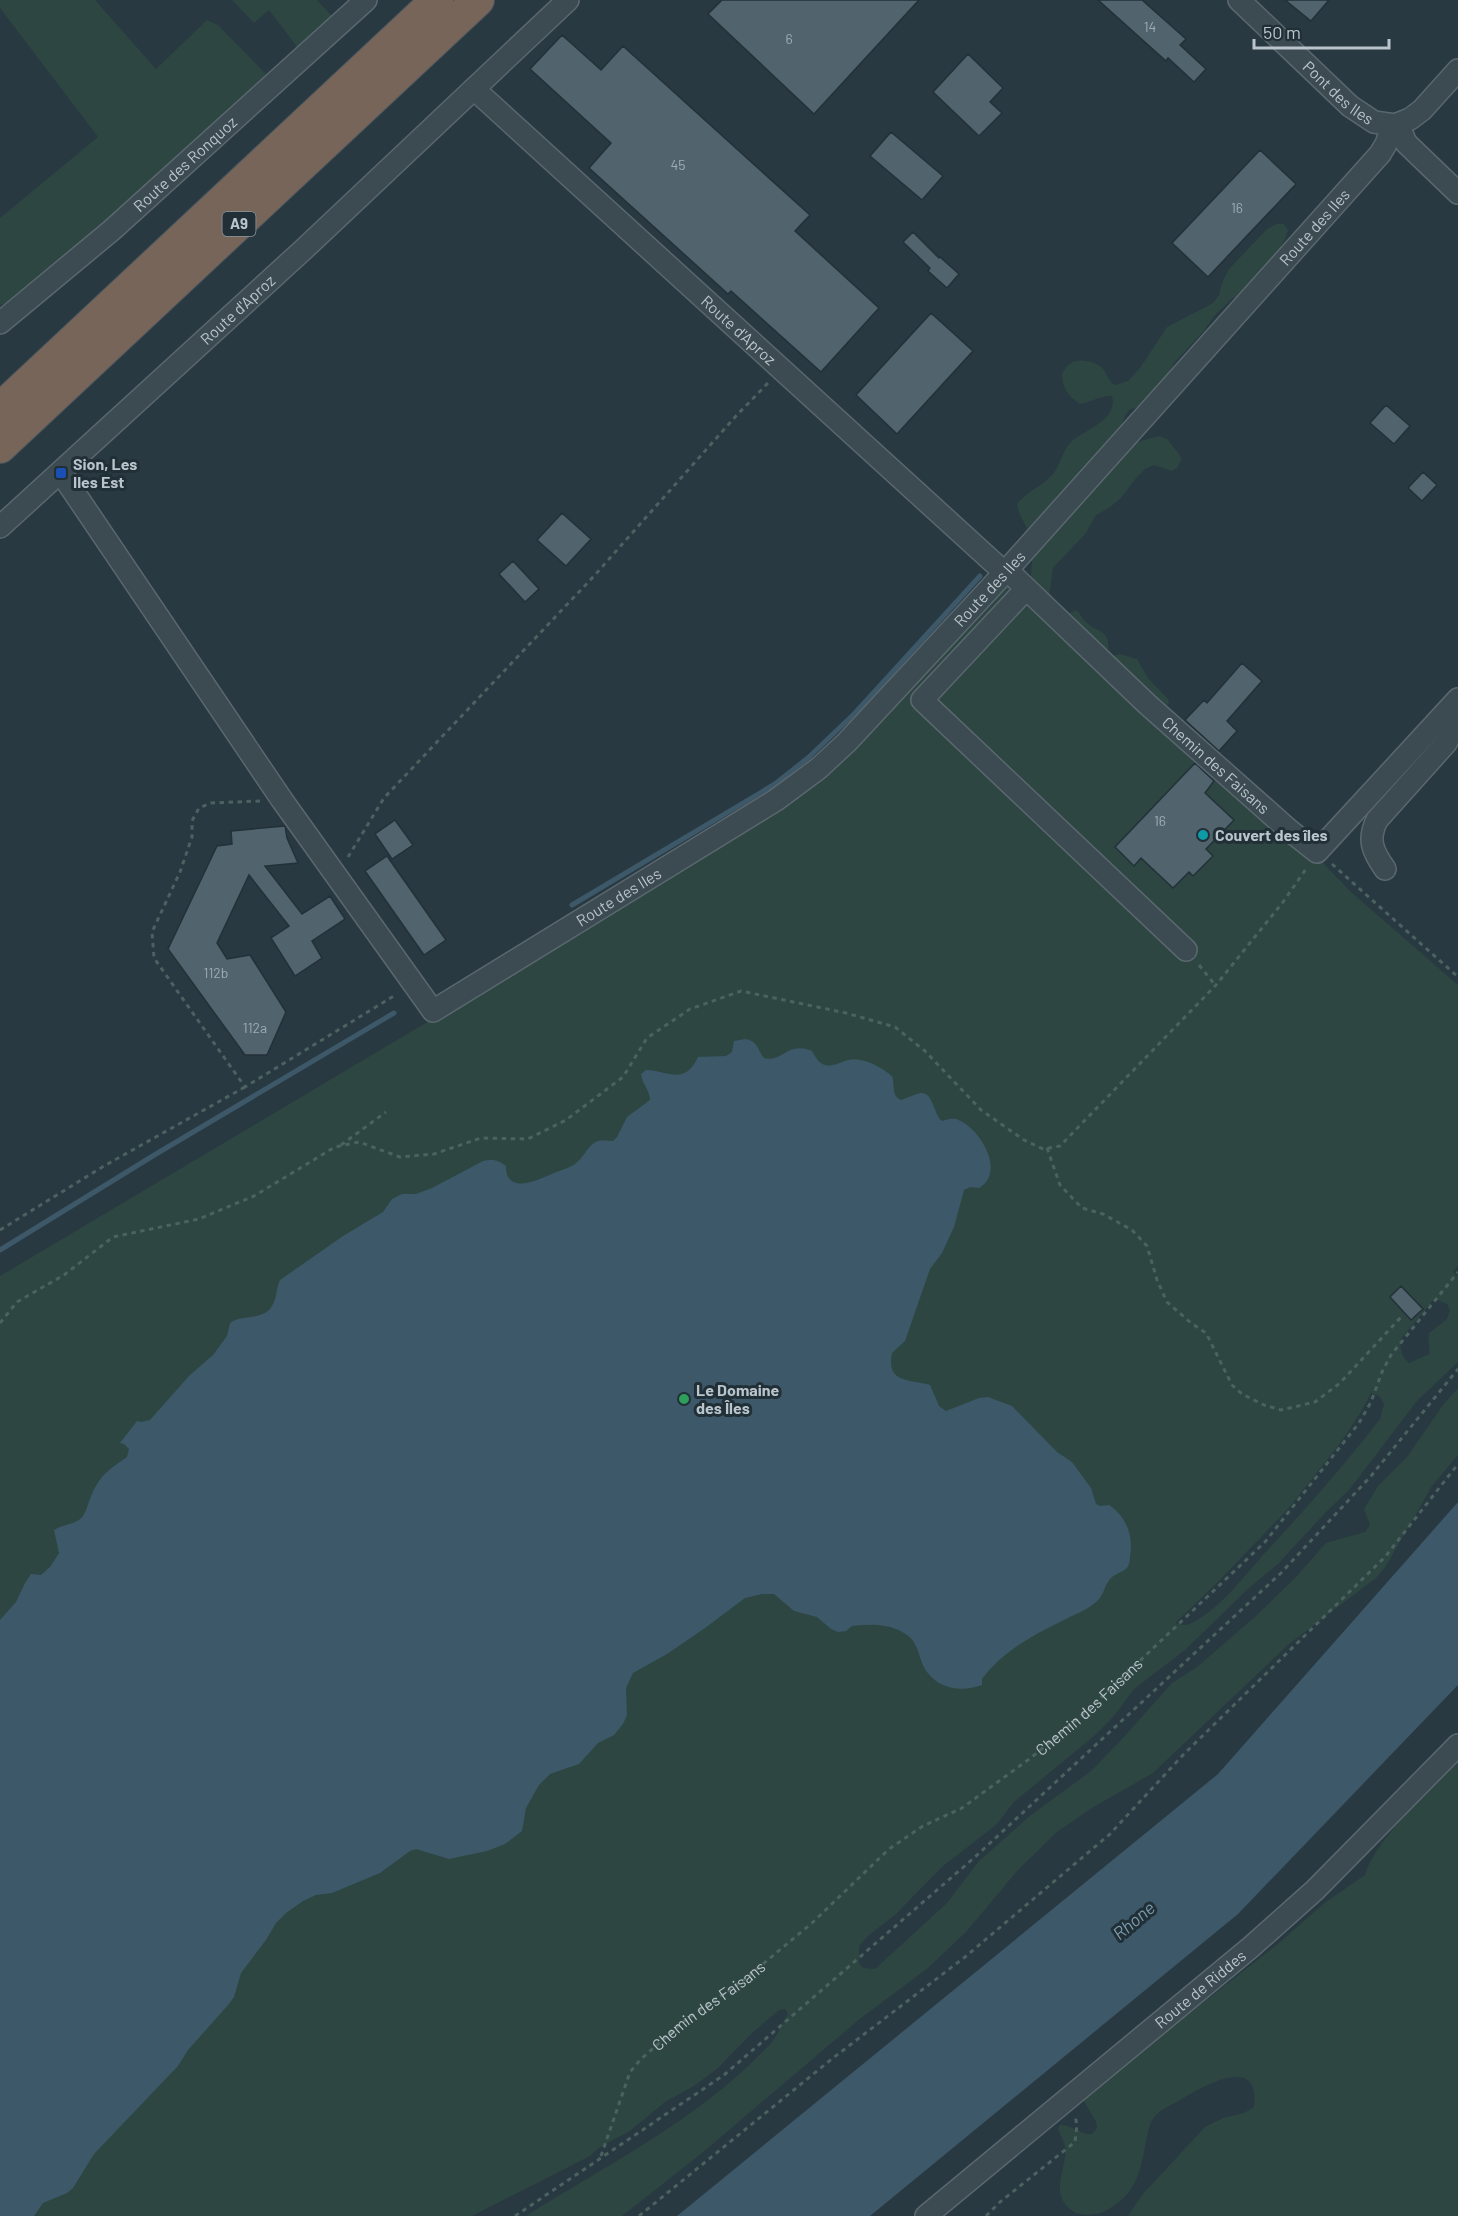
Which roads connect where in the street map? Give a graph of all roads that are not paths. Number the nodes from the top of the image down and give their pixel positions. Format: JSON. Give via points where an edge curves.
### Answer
{"nodes":[{"id":1,"x":366,"y":0,"type":"edge"},
{"id":2,"x":437,"y":0,"type":"edge"},
{"id":3,"x":478,"y":0,"type":"edge"},
{"id":4,"x":568,"y":0,"type":"edge"},
{"id":5,"x":1239,"y":0,"type":"edge"},
{"id":6,"x":1458,"y":70,"type":"edge"},
{"id":7,"x":474,"y":89,"type":"junction"},
{"id":8,"x":1395,"y":125,"type":"junction"},
{"id":9,"x":1458,"y":193,"type":"edge"},
{"id":10,"x":0,"y":323,"type":"edge"},
{"id":11,"x":0,"y":409,"type":"edge"},
{"id":12,"x":0,"y":447,"type":"edge"},
{"id":13,"x":61,"y":473,"type":"junction"},
{"id":14,"x":0,"y":527,"type":"edge"},
{"id":15,"x":1006,"y":572,"type":"junction"},
{"id":16,"x":1026,"y":589,"type":"junction"},
{"id":17,"x":1458,"y":699,"type":"edge"},
{"id":18,"x":1458,"y":713,"type":"edge"},
{"id":19,"x":1386,"y":869,"type":"dead end"},
{"id":20,"x":1186,"y":950,"type":"road end"},
{"id":21,"x":1458,"y":1745,"type":"edge"},
{"id":22,"x":926,"y":2216,"type":"edge"}],
"edges":[{"from":1,"to":10,"type":"street","name":"Route des Ronquoz","via":[[112,230]]},
{"from":2,"to":11,"type":"highway","number":"A9"},
{"from":3,"to":12,"type":"highway","number":"A9"},
{"from":4,"to":7,"type":"street","name":"Route d'Aproz"},
{"from":5,"to":8,"type":"street","name":"Pont des Iles","via":[[1350,106],[1374,122]]},
{"from":6,"to":8,"type":"street","via":[[1422,110]]},
{"from":7,"to":13,"type":"street","name":"Route d'Aproz"},
{"from":7,"to":15,"type":"street","name":"Route d'Aproz"},
{"from":8,"to":9,"type":"street","via":[[1406,143]]},
{"from":8,"to":15,"type":"street","name":"Route des Iles","via":[[1380,154]]},
{"from":13,"to":14,"type":"street","name":"Route d'Aproz"},
{"from":13,"to":15,"type":"street","name":"Route des Iles","via":[[282,800],[434,1011],[797,786],[847,742]]},
{"from":15,"to":16,"type":"street","name":"Chemin des Faisans"},
{"from":16,"to":17,"type":"street","name":"Chemin des Faisans","via":[[1147,704],[1317,852]]},
{"from":16,"to":20,"type":"street","via":[[922,700]]},
{"from":18,"to":19,"type":"street","via":[[1446,742],[1372,830],[1375,856]]},
{"from":21,"to":22,"type":"street","name":"Route de Riddes","via":[[1315,1890],[1251,1947]]}]}
